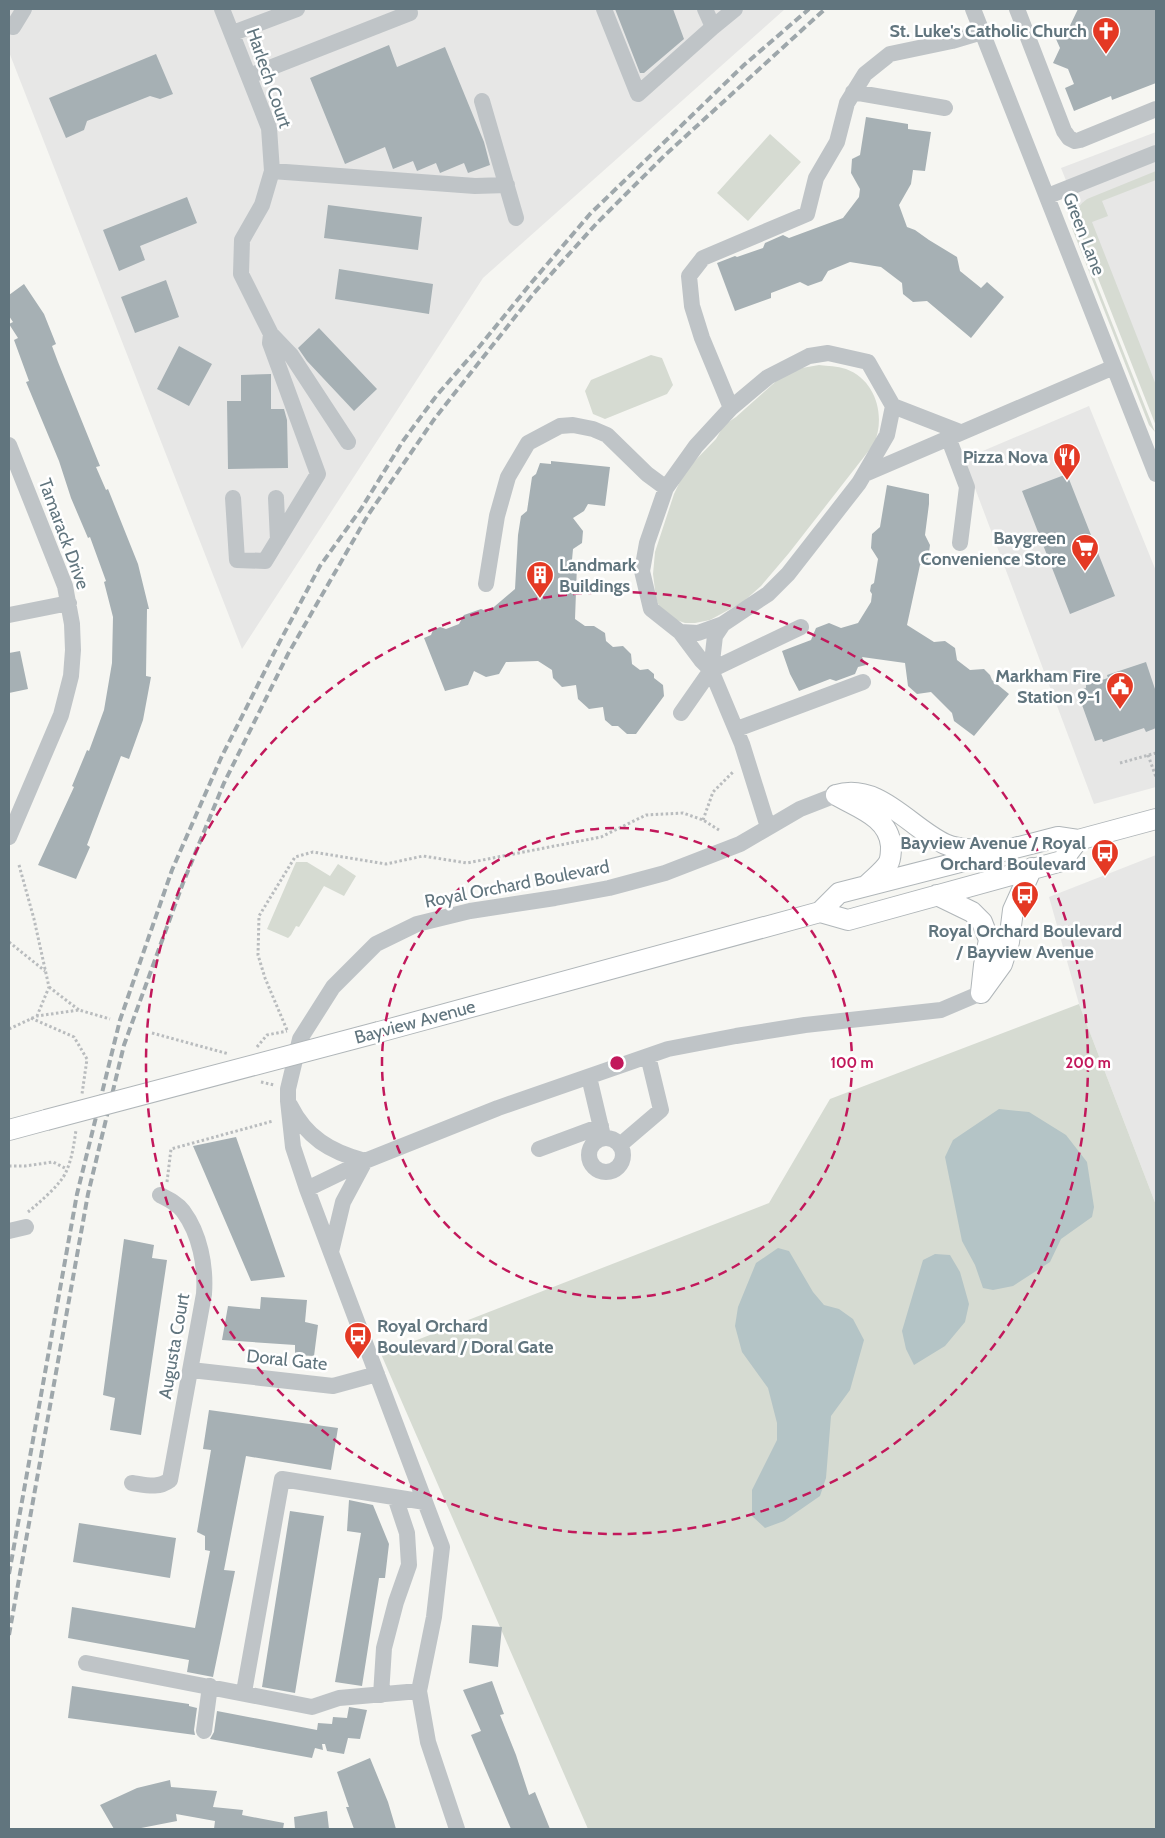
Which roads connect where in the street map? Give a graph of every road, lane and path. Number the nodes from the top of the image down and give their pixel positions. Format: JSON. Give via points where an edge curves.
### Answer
{"nodes":[{"id":1,"x":24,"y":9,"type":"edge"},
{"id":2,"x":222,"y":9,"type":"edge"},
{"id":3,"x":297,"y":9,"type":"edge"},
{"id":4,"x":604,"y":9,"type":"edge"},
{"id":5,"x":705,"y":9,"type":"edge"},
{"id":6,"x":735,"y":9,"type":"edge"},
{"id":7,"x":973,"y":9,"type":"edge"},
{"id":8,"x":1017,"y":9,"type":"edge"},
{"id":9,"x":410,"y":13,"type":"dead end"},
{"id":10,"x":13,"y":27,"type":"dead end"},
{"id":11,"x":713,"y":27,"type":"junction"},
{"id":12,"x":982,"y":32,"type":"junction"},
{"id":13,"x":232,"y":33,"type":"junction"},
{"id":14,"x":249,"y":76,"type":"junction"},
{"id":15,"x":853,"y":92,"type":"junction"},
{"id":16,"x":482,"y":102,"type":"dead end"},
{"id":17,"x":945,"y":108,"type":"dead end"},
{"id":18,"x":1156,"y":108,"type":"edge"},
{"id":19,"x":1156,"y":153,"type":"edge"},
{"id":20,"x":272,"y":171,"type":"junction"},
{"id":21,"x":507,"y":184,"type":"junction"},
{"id":22,"x":1048,"y":196,"type":"junction"},
{"id":23,"x":516,"y":218,"type":"dead end"},
{"id":24,"x":271,"y":334,"type":"junction"},
{"id":25,"x":1114,"y":367,"type":"junction"},
{"id":26,"x":893,"y":406,"type":"junction"},
{"id":27,"x":731,"y":408,"type":"junction"},
{"id":28,"x":954,"y":435,"type":"junction"},
{"id":29,"x":348,"y":442,"type":"dead end"},
{"id":30,"x":9,"y":445,"type":"edge"},
{"id":31,"x":865,"y":474,"type":"junction"},
{"id":32,"x":1156,"y":474,"type":"edge"},
{"id":33,"x":666,"y":488,"type":"junction"},
{"id":34,"x":233,"y":498,"type":"dead end"},
{"id":35,"x":276,"y":498,"type":"dead end"},
{"id":36,"x":278,"y":540,"type":"junction"},
{"id":37,"x":960,"y":543,"type":"dead end"},
{"id":38,"x":486,"y":584,"type":"dead end"},
{"id":39,"x":69,"y":603,"type":"junction"},
{"id":40,"x":9,"y":615,"type":"edge"},
{"id":41,"x":723,"y":624,"type":"junction"},
{"id":42,"x":801,"y":627,"type":"dead end"},
{"id":43,"x":680,"y":632,"type":"junction"},
{"id":44,"x":710,"y":670,"type":"junction"},
{"id":45,"x":863,"y":682,"type":"dead end"},
{"id":46,"x":681,"y":713,"type":"dead end"},
{"id":47,"x":737,"y":730,"type":"junction"},
{"id":48,"x":1156,"y":753,"type":"edge"},
{"id":49,"x":1148,"y":755,"type":"junction"},
{"id":50,"x":1120,"y":762,"type":"dead end"},
{"id":51,"x":736,"y":770,"type":"dead end"},
{"id":52,"x":1156,"y":777,"type":"edge"},
{"id":53,"x":836,"y":794,"type":"junction"},
{"id":54,"x":1156,"y":819,"type":"edge"},
{"id":55,"x":704,"y":820,"type":"junction"},
{"id":56,"x":768,"y":828,"type":"junction"},
{"id":57,"x":719,"y":830,"type":"dead end"},
{"id":58,"x":9,"y":837,"type":"edge"},
{"id":59,"x":1078,"y":840,"type":"junction"},
{"id":60,"x":1006,"y":850,"type":"junction"},
{"id":61,"x":18,"y":864,"type":"dead end"},
{"id":62,"x":1032,"y":868,"type":"junction"},
{"id":63,"x":867,"y":885,"type":"junction"},
{"id":64,"x":938,"y":895,"type":"junction"},
{"id":65,"x":820,"y":912,"type":"junction"},
{"id":66,"x":9,"y":942,"type":"edge"},
{"id":67,"x":45,"y":971,"type":"junction"},
{"id":68,"x":49,"y":987,"type":"junction"},
{"id":69,"x":981,"y":993,"type":"junction"},
{"id":70,"x":79,"y":1010,"type":"junction"},
{"id":71,"x":37,"y":1016,"type":"junction"},
{"id":72,"x":110,"y":1019,"type":"dead end"},
{"id":73,"x":9,"y":1029,"type":"edge"},
{"id":74,"x":152,"y":1033,"type":"dead end"},
{"id":75,"x":294,"y":1035,"type":"junction"},
{"id":76,"x":252,"y":1052,"type":"dead end"},
{"id":77,"x":238,"y":1056,"type":"dead end"},
{"id":78,"x":648,"y":1056,"type":"junction"},
{"id":79,"x":589,"y":1077,"type":"junction"},
{"id":80,"x":288,"y":1102,"type":"junction"},
{"id":81,"x":273,"y":1121,"type":"dead end"},
{"id":82,"x":9,"y":1130,"type":"edge"},
{"id":83,"x":602,"y":1132,"type":"junction"},
{"id":84,"x":620,"y":1145,"type":"junction"},
{"id":85,"x":539,"y":1149,"type":"dead end"},
{"id":86,"x":365,"y":1161,"type":"junction"},
{"id":87,"x":9,"y":1166,"type":"edge"},
{"id":88,"x":68,"y":1169,"type":"dead end"},
{"id":89,"x":307,"y":1189,"type":"junction"},
{"id":90,"x":162,"y":1196,"type":"joint"},
{"id":91,"x":26,"y":1227,"type":"dead end"},
{"id":92,"x":9,"y":1231,"type":"edge"},
{"id":93,"x":331,"y":1252,"type":"junction"},
{"id":94,"x":191,"y":1370,"type":"junction"},
{"id":95,"x":377,"y":1374,"type":"junction"},
{"id":96,"x":132,"y":1483,"type":"dead end"},
{"id":97,"x":394,"y":1497,"type":"junction"},
{"id":98,"x":425,"y":1502,"type":"junction"},
{"id":99,"x":86,"y":1663,"type":"dead end"},
{"id":100,"x":210,"y":1686,"type":"junction"},
{"id":101,"x":419,"y":1691,"type":"junction"},
{"id":102,"x":244,"y":1692,"type":"junction"},
{"id":103,"x":381,"y":1694,"type":"junction"},
{"id":104,"x":204,"y":1730,"type":"dead end"},
{"id":105,"x":457,"y":1829,"type":"edge"}],
"edges":[{"from":1,"to":10,"type":"street"},
{"from":2,"to":13,"type":"street","name":"Harlech Court"},
{"from":3,"to":13,"type":"street"},
{"from":4,"to":11,"type":"street","via":[[638,94]]},
{"from":5,"to":11,"type":"street"},
{"from":6,"to":11,"type":"street"},
{"from":7,"to":12,"type":"street","name":"Green Lane"},
{"from":8,"to":18,"type":"street","via":[[1069,138],[1080,140]]},
{"from":9,"to":14,"type":"street"},
{"from":12,"to":15,"type":"street","via":[[890,54],[865,74]]},
{"from":12,"to":22,"type":"street","name":"Green Lane"},
{"from":13,"to":14,"type":"street","name":"Harlech Court"},
{"from":14,"to":20,"type":"street","name":"Harlech Court","via":[[269,128]]},
{"from":15,"to":17,"type":"street"},
{"from":15,"to":27,"type":"street","via":[[837,142],[816,178],[807,214],[703,258],[689,276],[692,306],[702,338]]},
{"from":16,"to":21,"type":"street"},
{"from":19,"to":22,"type":"street"},
{"from":20,"to":21,"type":"street","via":[[475,186]]},
{"from":20,"to":24,"type":"street","name":"Harlech Court","via":[[262,205],[242,240],[241,274]]},
{"from":21,"to":23,"type":"street"},
{"from":22,"to":25,"type":"street","name":"Green Lane"},
{"from":24,"to":29,"type":"street","via":[[291,354]]},
{"from":24,"to":36,"type":"street","via":[[270,342],[318,474]]},
{"from":25,"to":28,"type":"street"},
{"from":25,"to":32,"type":"street","name":"Green Lane"},
{"from":26,"to":27,"type":"street","via":[[868,362],[828,353],[809,356],[768,377]]},
{"from":26,"to":28,"type":"street"},
{"from":26,"to":31,"type":"street","via":[[887,435]]},
{"from":27,"to":33,"type":"street","via":[[696,446]]},
{"from":28,"to":31,"type":"street"},
{"from":28,"to":37,"type":"street","via":[[967,486]]},
{"from":30,"to":39,"type":"street","name":"Tamarack Drive","via":[[60,571]]},
{"from":31,"to":41,"type":"street","via":[[788,574],[768,594]]},
{"from":33,"to":38,"type":"street","via":[[607,435],[593,429],[560,426],[528,443],[508,477],[497,516]]},
{"from":33,"to":43,"type":"street","via":[[647,543],[642,571],[651,609]]},
{"from":34,"to":36,"type":"street","via":[[237,560],[265,561]]},
{"from":35,"to":36,"type":"street"},
{"from":39,"to":40,"type":"street"},
{"from":39,"to":58,"type":"street","name":"Tamarack Drive","via":[[73,650],[67,696]]},
{"from":41,"to":43,"type":"street","via":[[698,633]]},
{"from":41,"to":44,"type":"street","via":[[715,636]]},
{"from":42,"to":44,"type":"street"},
{"from":43,"to":44,"type":"street"},
{"from":44,"to":46,"type":"street"},
{"from":44,"to":47,"type":"street"},
{"from":45,"to":47,"type":"street"},
{"from":47,"to":56,"type":"street"},
{"from":48,"to":49,"type":"path"},
{"from":49,"to":50,"type":"path"},
{"from":49,"to":52,"type":"path"},
{"from":51,"to":55,"type":"path","via":[[713,792]]},
{"from":53,"to":56,"type":"street","name":"Royal Orchard Boulevard","via":[[800,809]]},
{"from":53,"to":60,"type":"main road","via":[[854,791],[874,798],[946,844],[962,849]]},
{"from":53,"to":63,"type":"main road","via":[[870,812],[887,831],[889,862]]},
{"from":54,"to":59,"type":"main road","name":"Bayview Avenue"},
{"from":55,"to":57,"type":"path"},
{"from":55,"to":75,"type":"path","via":[[683,813],[646,815],[601,837],[468,862],[423,856],[386,864],[314,852],[295,857],[259,916],[258,955],[265,978]]},
{"from":56,"to":75,"type":"street","name":"Royal Orchard Boulevard","via":[[740,844],[665,873],[609,888],[470,911],[417,924],[376,944],[333,987]]},
{"from":59,"to":60,"type":"main road","name":"Bayview Avenue","via":[[1058,836]]},
{"from":59,"to":62,"type":"main road","via":[[1062,861]]},
{"from":60,"to":63,"type":"main road","name":"Bayview Avenue"},
{"from":61,"to":67,"type":"path"},
{"from":62,"to":64,"type":"main road"},
{"from":62,"to":69,"type":"main road","via":[[1013,910],[1002,964]]},
{"from":63,"to":65,"type":"main road","name":"Bayview Avenue","via":[[839,893]]},
{"from":64,"to":65,"type":"main road","via":[[848,920]]},
{"from":64,"to":69,"type":"main road","via":[[972,912],[982,922],[989,940]]},
{"from":65,"to":82,"type":"main road","name":"Bayview Avenue","bridge":true},
{"from":66,"to":67,"type":"path"},
{"from":67,"to":68,"type":"path"},
{"from":68,"to":70,"type":"path"},
{"from":68,"to":71,"type":"path"},
{"from":69,"to":78,"type":"street","via":[[942,1010],[805,1025],[668,1049]]},
{"from":70,"to":71,"type":"path"},
{"from":70,"to":72,"type":"path"},
{"from":71,"to":73,"type":"path"},
{"from":74,"to":77,"type":"path"},
{"from":75,"to":76,"type":"path","via":[[267,1035]]},
{"from":75,"to":80,"type":"street","name":"Royal Orchard Boulevard"},
{"from":78,"to":79,"type":"street"},
{"from":78,"to":84,"type":"street","via":[[661,1110]]},
{"from":79,"to":83,"type":"street"},
{"from":79,"to":86,"type":"street","via":[[498,1108]]},
{"from":80,"to":86,"type":"street","via":[[296,1117],[317,1140]]},
{"from":80,"to":89,"type":"street","name":"Royal Orchard Boulevard","via":[[293,1147]]},
{"from":81,"to":90,"type":"path","via":[[170,1149]]},
{"from":83,"to":84,"type":"street"},
{"from":83,"to":84,"type":"street","via":[[590,1150],[590,1162],[599,1170],[610,1172],[620,1166],[624,1155]]},
{"from":83,"to":85,"type":"street"},
{"from":86,"to":89,"type":"street"},
{"from":86,"to":93,"type":"street","via":[[343,1202]]},
{"from":87,"to":88,"type":"path","via":[[53,1162]]},
{"from":89,"to":93,"type":"street","name":"Royal Orchard Boulevard"},
{"from":90,"to":94,"type":"street","name":"Augusta Court","via":[[182,1210],[202,1254],[204,1294]]},
{"from":91,"to":92,"type":"street"},
{"from":93,"to":95,"type":"street","name":"Royal Orchard Boulevard"},
{"from":94,"to":95,"type":"street","name":"Doral Gate","via":[[333,1386]]},
{"from":94,"to":96,"type":"street","name":"Augusta Court","via":[[170,1480],[154,1486]]},
{"from":95,"to":98,"type":"street","name":"Royal Orchard Boulevard"},
{"from":97,"to":98,"type":"street"},
{"from":97,"to":102,"type":"street","via":[[282,1479]]},
{"from":97,"to":103,"type":"street","via":[[407,1533],[409,1565],[384,1648]]},
{"from":98,"to":101,"type":"street","name":"Royal Orchard Boulevard","via":[[442,1547],[434,1617]]},
{"from":99,"to":100,"type":"street"},
{"from":100,"to":102,"type":"street"},
{"from":100,"to":104,"type":"street"},
{"from":101,"to":103,"type":"street"},
{"from":101,"to":105,"type":"street","name":"Royal Orchard Boulevard","via":[[428,1742]]},
{"from":102,"to":103,"type":"street","via":[[312,1707],[339,1698]]}]}
